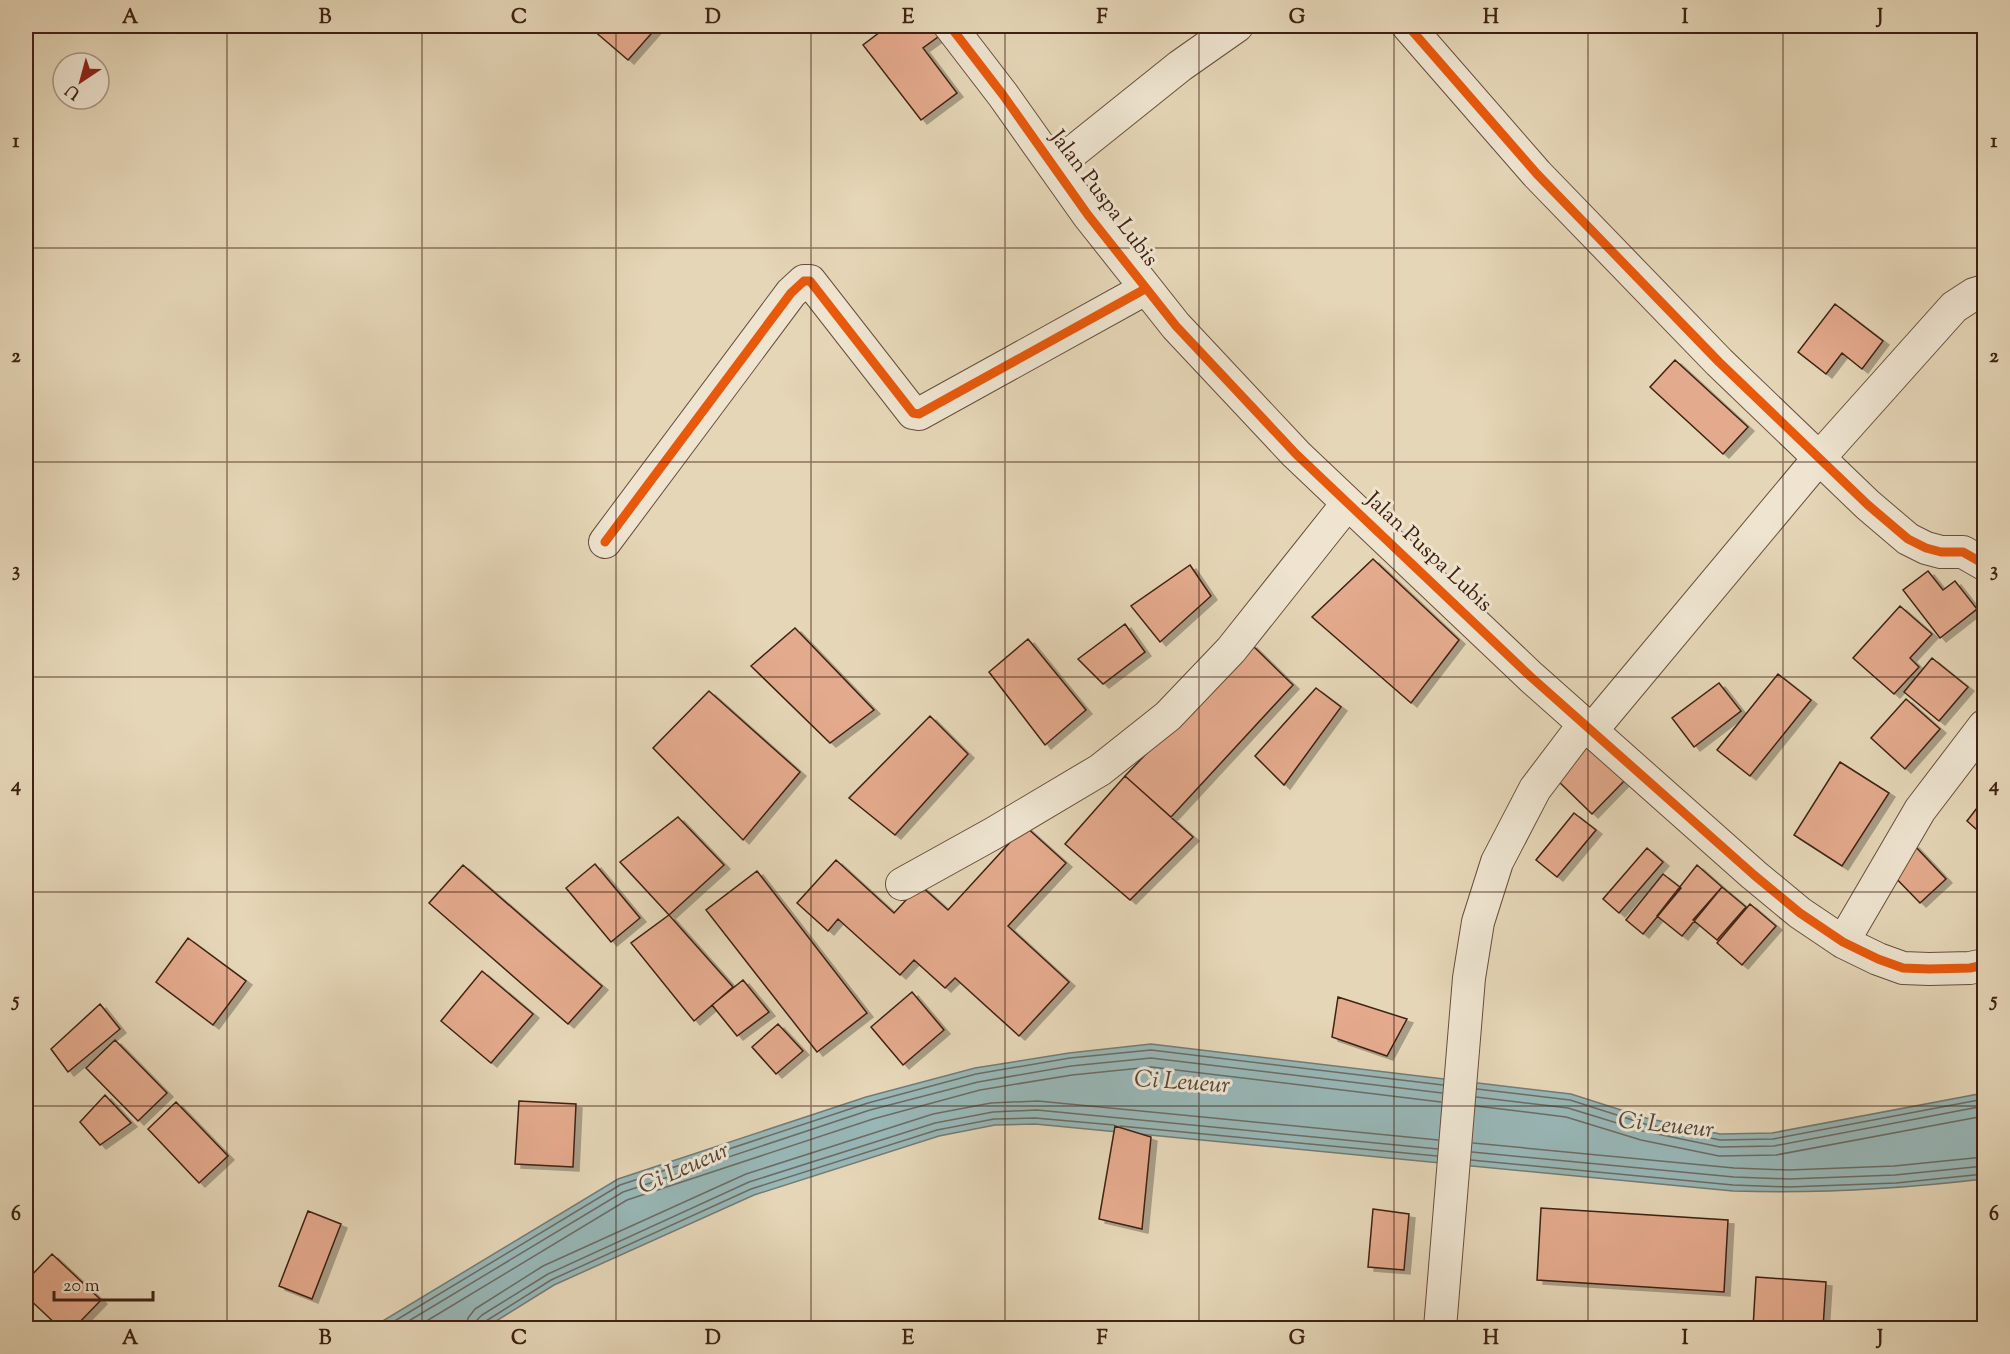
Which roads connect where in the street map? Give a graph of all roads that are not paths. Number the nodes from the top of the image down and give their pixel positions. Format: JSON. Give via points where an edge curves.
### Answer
{"nodes":[{"id":1,"x":950,"y":26,"type":"edge"},
{"id":2,"x":1238,"y":26,"type":"edge"},
{"id":3,"x":1408,"y":26,"type":"edge"},
{"id":4,"x":1054,"y":167,"type":"junction"},
{"id":5,"x":1145,"y":288,"type":"junction"},
{"id":6,"x":1984,"y":291,"type":"edge"},
{"id":7,"x":1819,"y":458,"type":"junction"},
{"id":8,"x":1347,"y":504,"type":"junction"},
{"id":9,"x":605,"y":542,"type":"dead end"},
{"id":10,"x":1984,"y":564,"type":"edge"},
{"id":11,"x":1984,"y":726,"type":"edge"},
{"id":12,"x":1588,"y":727,"type":"junction"},
{"id":13,"x":902,"y":884,"type":"dead end"},
{"id":14,"x":1843,"y":942,"type":"junction"},
{"id":15,"x":1984,"y":965,"type":"edge"},
{"id":16,"x":1440,"y":1329,"type":"edge"}],
"edges":[{"from":1,"to":4,"type":"street","name":"Jalan Puspa Lubis"},
{"from":2,"to":4,"type":"street","via":[[1180,66]]},
{"from":3,"to":7,"type":"street","via":[[1537,174],[1719,362]]},
{"from":4,"to":5,"type":"street","name":"Jalan Puspa Lubis"},
{"from":5,"to":8,"type":"street","name":"Jalan Puspa Lubis","via":[[1229,384]]},
{"from":5,"to":9,"type":"street","via":[[919,414],[913,413],[810,281],[804,280]]},
{"from":6,"to":7,"type":"street","via":[[1954,307]]},
{"from":7,"to":10,"type":"street","via":[[1908,539],[1941,552],[1963,552]]},
{"from":7,"to":12,"type":"street"},
{"from":8,"to":12,"type":"street","name":"Jalan Puspa Lubis"},
{"from":8,"to":13,"type":"street","via":[[1231,650],[1168,716],[1100,770]]},
{"from":11,"to":14,"type":"street","via":[[1920,810]]},
{"from":12,"to":14,"type":"street","name":"Jalan Puspa Lubis","via":[[1800,913]]},
{"from":12,"to":16,"type":"street","via":[[1534,789],[1497,862],[1478,922],[1468,978]]},
{"from":14,"to":15,"type":"street","name":"Jalan Puspa Lubis","via":[[1903,968]]}]}
